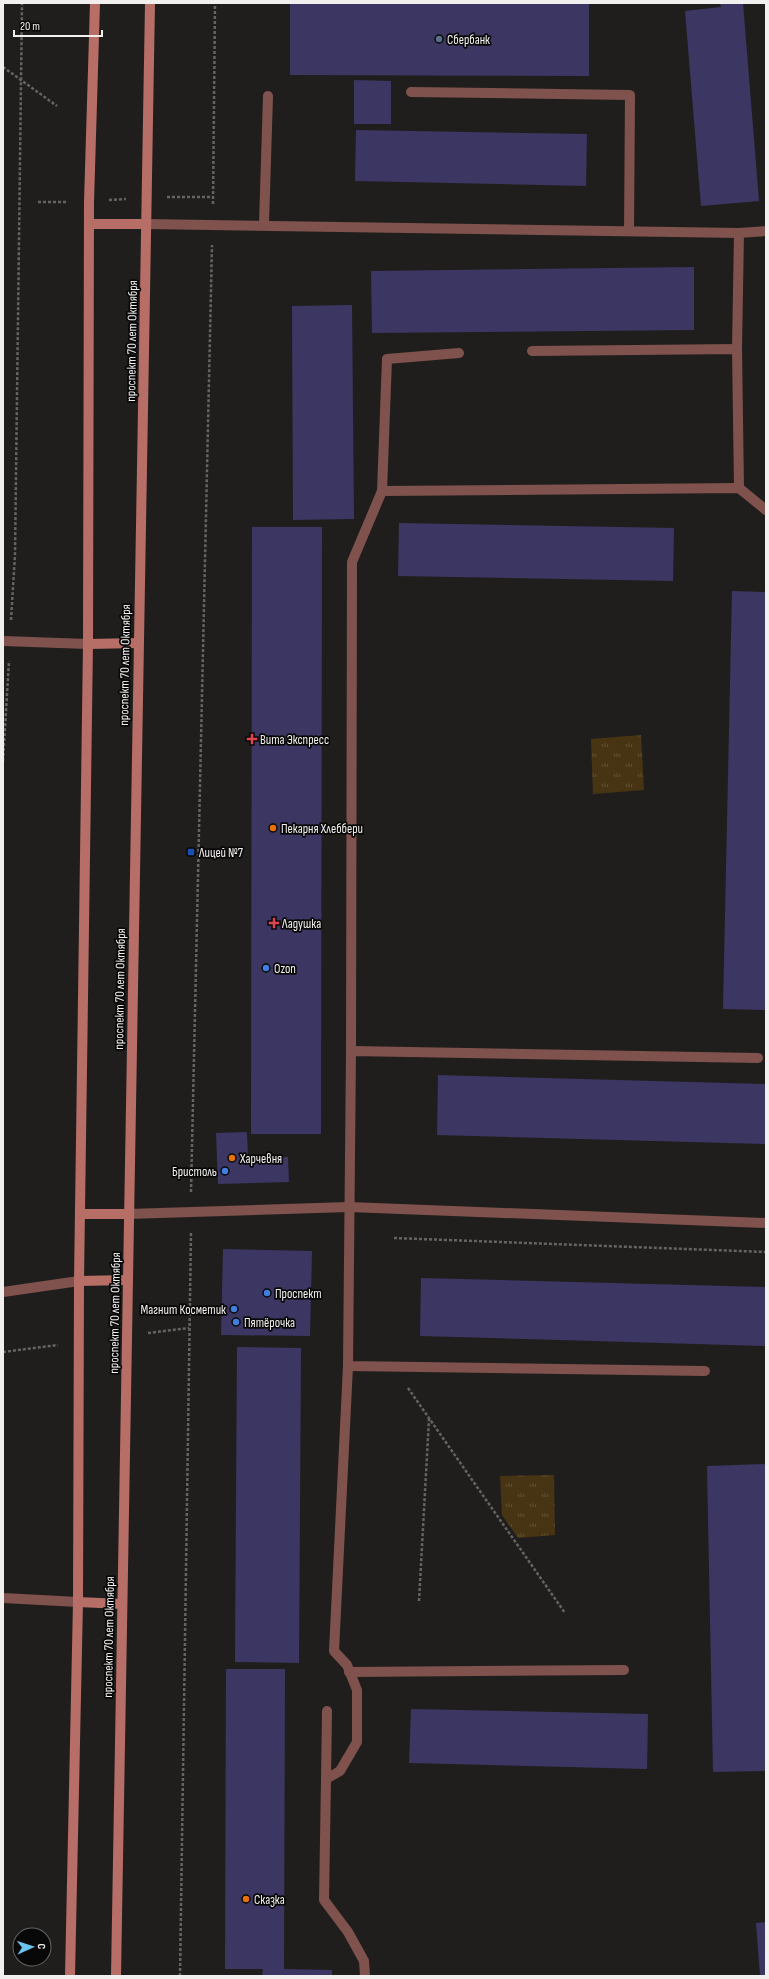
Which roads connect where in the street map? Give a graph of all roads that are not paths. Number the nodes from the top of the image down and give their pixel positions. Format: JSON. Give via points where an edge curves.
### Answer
{"nodes":[{"id":1,"x":95,"y":3,"type":"edge"},
{"id":2,"x":150,"y":3,"type":"edge"},
{"id":3,"x":411,"y":92,"type":"dead end"},
{"id":4,"x":268,"y":96,"type":"dead end"},
{"id":5,"x":90,"y":224,"type":"junction"},
{"id":6,"x":146,"y":224,"type":"junction"},
{"id":7,"x":264,"y":224,"type":"junction"},
{"id":8,"x":629,"y":231,"type":"junction"},
{"id":9,"x":766,"y":231,"type":"edge"},
{"id":10,"x":739,"y":233,"type":"junction"},
{"id":11,"x":737,"y":349,"type":"junction"},
{"id":12,"x":532,"y":351,"type":"dead end"},
{"id":13,"x":459,"y":353,"type":"dead end"},
{"id":14,"x":739,"y":488,"type":"junction"},
{"id":15,"x":382,"y":491,"type":"junction"},
{"id":16,"x":766,"y":510,"type":"edge"},
{"id":17,"x":6,"y":641,"type":"edge"},
{"id":18,"x":138,"y":643,"type":"junction"},
{"id":19,"x":88,"y":644,"type":"junction"},
{"id":20,"x":351,"y":1052,"type":"junction"},
{"id":21,"x":758,"y":1058,"type":"dead end"},
{"id":22,"x":349,"y":1208,"type":"junction"},
{"id":23,"x":80,"y":1214,"type":"junction"},
{"id":24,"x":128,"y":1214,"type":"junction"},
{"id":25,"x":766,"y":1223,"type":"edge"},
{"id":26,"x":127,"y":1280,"type":"junction"},
{"id":27,"x":79,"y":1281,"type":"junction"},
{"id":28,"x":3,"y":1292,"type":"edge"},
{"id":29,"x":348,"y":1366,"type":"junction"},
{"id":30,"x":705,"y":1370,"type":"dead end"},
{"id":31,"x":3,"y":1598,"type":"edge"},
{"id":32,"x":78,"y":1602,"type":"junction"},
{"id":33,"x":122,"y":1604,"type":"junction"},
{"id":34,"x":624,"y":1670,"type":"dead end"},
{"id":35,"x":349,"y":1672,"type":"junction"},
{"id":36,"x":328,"y":1711,"type":"dead end"},
{"id":37,"x":326,"y":1779,"type":"junction"},
{"id":38,"x":70,"y":1976,"type":"edge"},
{"id":39,"x":116,"y":1976,"type":"edge"},
{"id":40,"x":365,"y":1976,"type":"edge"}],
"edges":[{"from":1,"to":5,"type":"main road"},
{"from":2,"to":6,"type":"main road","name":"проспект 70 лет Октября"},
{"from":3,"to":8,"type":"lane","via":[[630,95]]},
{"from":4,"to":7,"type":"lane"},
{"from":5,"to":6,"type":"main road"},
{"from":5,"to":19,"type":"main road"},
{"from":6,"to":7,"type":"lane"},
{"from":6,"to":18,"type":"main road","name":"проспект 70 лет Октября"},
{"from":7,"to":8,"type":"lane"},
{"from":8,"to":10,"type":"lane"},
{"from":9,"to":10,"type":"lane"},
{"from":10,"to":11,"type":"lane"},
{"from":11,"to":12,"type":"lane"},
{"from":11,"to":14,"type":"lane"},
{"from":13,"to":15,"type":"lane","via":[[387,359]]},
{"from":14,"to":15,"type":"lane"},
{"from":14,"to":16,"type":"lane"},
{"from":15,"to":20,"type":"lane","via":[[352,562]]},
{"from":17,"to":19,"type":"lane"},
{"from":18,"to":19,"type":"main road"},
{"from":18,"to":24,"type":"main road","name":"проспект 70 лет Октября"},
{"from":19,"to":23,"type":"main road"},
{"from":20,"to":21,"type":"lane"},
{"from":20,"to":22,"type":"lane"},
{"from":22,"to":24,"type":"lane"},
{"from":22,"to":25,"type":"lane"},
{"from":22,"to":29,"type":"lane"},
{"from":23,"to":24,"type":"main road"},
{"from":23,"to":27,"type":"main road"},
{"from":24,"to":26,"type":"main road","name":"проспект 70 лет Октября"},
{"from":26,"to":27,"type":"main road"},
{"from":26,"to":33,"type":"main road","name":"проспект 70 лет Октября"},
{"from":27,"to":28,"type":"lane"},
{"from":27,"to":32,"type":"main road"},
{"from":29,"to":30,"type":"lane"},
{"from":29,"to":35,"type":"lane","via":[[334,1651],[347,1665]]},
{"from":31,"to":32,"type":"lane"},
{"from":32,"to":33,"type":"main road"},
{"from":32,"to":38,"type":"main road"},
{"from":33,"to":39,"type":"main road","name":"проспект 70 лет Октября"},
{"from":34,"to":35,"type":"lane"},
{"from":35,"to":37,"type":"lane","via":[[357,1690],[357,1742],[340,1771]]},
{"from":36,"to":37,"type":"lane"},
{"from":37,"to":40,"type":"lane","via":[[324,1900],[348,1932],[364,1961]]}]}
